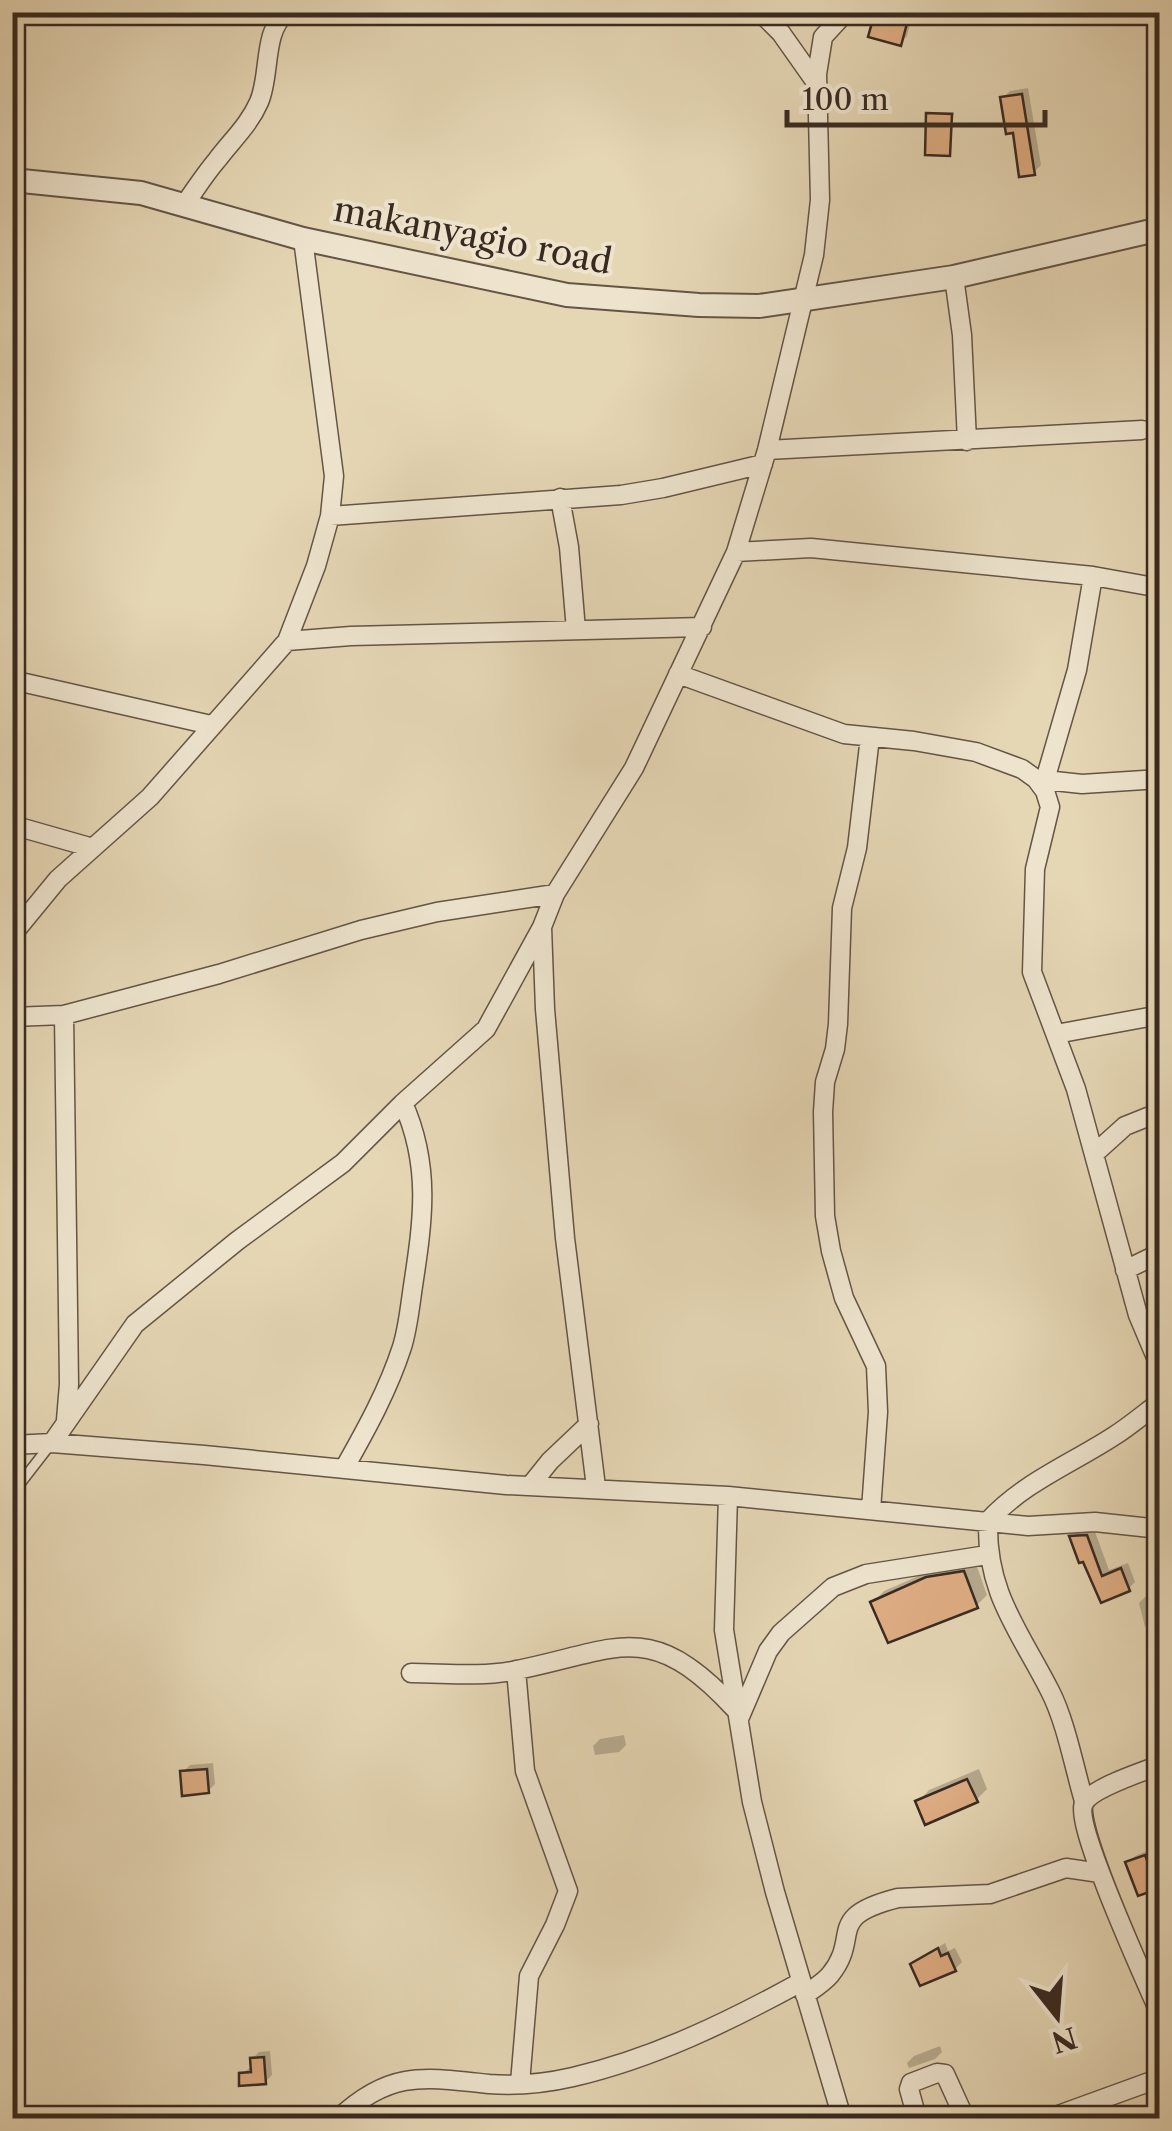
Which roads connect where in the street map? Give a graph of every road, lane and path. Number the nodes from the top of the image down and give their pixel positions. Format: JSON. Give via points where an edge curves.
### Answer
{"nodes":[{"id":1,"x":287,"y":12,"type":"edge"},
{"id":2,"x":760,"y":12,"type":"edge"},
{"id":3,"x":846,"y":12,"type":"edge"},
{"id":4,"x":817,"y":85,"type":"junction"},
{"id":5,"x":12,"y":180,"type":"edge"},
{"id":6,"x":184,"y":205,"type":"junction"},
{"id":7,"x":1160,"y":229,"type":"edge"},
{"id":8,"x":303,"y":239,"type":"junction"},
{"id":9,"x":954,"y":277,"type":"junction"},
{"id":10,"x":804,"y":300,"type":"junction"},
{"id":11,"x":1142,"y":430,"type":"dead end"},
{"id":12,"x":966,"y":441,"type":"junction"},
{"id":13,"x":765,"y":457,"type":"junction"},
{"id":14,"x":560,"y":498,"type":"junction"},
{"id":15,"x":330,"y":516,"type":"junction"},
{"id":16,"x":736,"y":552,"type":"junction"},
{"id":17,"x":1093,"y":576,"type":"junction"},
{"id":18,"x":1160,"y":588,"type":"edge"},
{"id":19,"x":702,"y":626,"type":"junction"},
{"id":20,"x":576,"y":630,"type":"junction"},
{"id":21,"x":287,"y":641,"type":"junction"},
{"id":22,"x":678,"y":674,"type":"junction"},
{"id":23,"x":12,"y":680,"type":"edge"},
{"id":24,"x":211,"y":725,"type":"junction"},
{"id":25,"x":870,"y":737,"type":"junction"},
{"id":26,"x":1040,"y":779,"type":"junction"},
{"id":27,"x":1160,"y":779,"type":"edge"},
{"id":28,"x":12,"y":825,"type":"edge"},
{"id":29,"x":93,"y":848,"type":"junction"},
{"id":30,"x":555,"y":894,"type":"junction"},
{"id":31,"x":542,"y":927,"type":"junction"},
{"id":32,"x":12,"y":934,"type":"edge"},
{"id":33,"x":64,"y":1015,"type":"junction"},
{"id":34,"x":1160,"y":1015,"type":"edge"},
{"id":35,"x":12,"y":1017,"type":"edge"},
{"id":36,"x":1056,"y":1034,"type":"junction"},
{"id":37,"x":403,"y":1103,"type":"junction"},
{"id":38,"x":1160,"y":1112,"type":"edge"},
{"id":39,"x":1094,"y":1154,"type":"junction"},
{"id":40,"x":1160,"y":1253,"type":"edge"},
{"id":41,"x":1125,"y":1270,"type":"junction"},
{"id":42,"x":1160,"y":1366,"type":"edge"},
{"id":43,"x":1160,"y":1402,"type":"edge"},
{"id":44,"x":589,"y":1424,"type":"junction"},
{"id":45,"x":66,"y":1425,"type":"junction"},
{"id":46,"x":52,"y":1443,"type":"junction"},
{"id":47,"x":12,"y":1446,"type":"edge"},
{"id":48,"x":345,"y":1467,"type":"junction"},
{"id":49,"x":530,"y":1486,"type":"junction"},
{"id":50,"x":596,"y":1487,"type":"junction"},
{"id":51,"x":12,"y":1494,"type":"edge"},
{"id":52,"x":728,"y":1496,"type":"junction"},
{"id":53,"x":872,"y":1510,"type":"junction"},
{"id":54,"x":988,"y":1521,"type":"junction"},
{"id":55,"x":1160,"y":1529,"type":"edge"},
{"id":56,"x":987,"y":1555,"type":"junction"},
{"id":57,"x":516,"y":1670,"type":"junction"},
{"id":58,"x":411,"y":1673,"type":"dead end"},
{"id":59,"x":737,"y":1715,"type":"junction"},
{"id":60,"x":1160,"y":1765,"type":"edge"},
{"id":61,"x":1084,"y":1801,"type":"junction"},
{"id":62,"x":1100,"y":1873,"type":"junction"},
{"id":63,"x":803,"y":1989,"type":"junction"},
{"id":64,"x":1160,"y":2014,"type":"edge"},
{"id":65,"x":1160,"y":2078,"type":"edge"},
{"id":66,"x":520,"y":2084,"type":"junction"},
{"id":67,"x":338,"y":2118,"type":"edge"},
{"id":68,"x":842,"y":2118,"type":"edge"},
{"id":69,"x":917,"y":2118,"type":"edge"},
{"id":70,"x":965,"y":2118,"type":"edge"},
{"id":71,"x":1050,"y":2118,"type":"edge"}],
"edges":[{"from":1,"to":6,"type":"street","via":[[271,41],[261,99]]},
{"from":2,"to":4,"type":"street"},
{"from":3,"to":4,"type":"street","via":[[823,37]]},
{"from":4,"to":10,"type":"street","via":[[820,200]]},
{"from":5,"to":6,"type":"street","name":"makanyagio road","via":[[141,193]]},
{"from":6,"to":8,"type":"street","name":"makanyagio road"},
{"from":7,"to":9,"type":"street","name":"makanyagio road"},
{"from":8,"to":10,"type":"street","name":"makanyagio road","via":[[567,295],[744,306]]},
{"from":8,"to":15,"type":"street","via":[[334,476]]},
{"from":9,"to":10,"type":"street","name":"makanyagio road"},
{"from":9,"to":12,"type":"street"},
{"from":10,"to":13,"type":"street"},
{"from":11,"to":12,"type":"street"},
{"from":12,"to":13,"type":"street"},
{"from":13,"to":14,"type":"street","via":[[663,488]]},
{"from":13,"to":16,"type":"street"},
{"from":14,"to":15,"type":"street"},
{"from":14,"to":20,"type":"street"},
{"from":15,"to":21,"type":"street"},
{"from":16,"to":17,"type":"street","via":[[811,548]]},
{"from":16,"to":19,"type":"street"},
{"from":17,"to":18,"type":"street"},
{"from":17,"to":26,"type":"street","via":[[1076,670]]},
{"from":19,"to":20,"type":"street"},
{"from":19,"to":22,"type":"street"},
{"from":20,"to":21,"type":"street"},
{"from":21,"to":24,"type":"street"},
{"from":22,"to":25,"type":"street","via":[[815,725]]},
{"from":22,"to":30,"type":"street","via":[[634,768]]},
{"from":23,"to":24,"type":"street"},
{"from":24,"to":29,"type":"street","via":[[150,797]]},
{"from":25,"to":26,"type":"street","via":[[976,752]]},
{"from":25,"to":53,"type":"street","via":[[857,848],[842,908],[838,1024],[823,1112],[831,1251],[844,1298],[876,1366]]},
{"from":26,"to":27,"type":"street"},
{"from":26,"to":36,"type":"street","via":[[1050,807],[1034,870],[1032,972]]},
{"from":28,"to":29,"type":"street"},
{"from":29,"to":32,"type":"street"},
{"from":30,"to":31,"type":"street"},
{"from":30,"to":33,"type":"street","via":[[362,930]]},
{"from":31,"to":37,"type":"street","via":[[486,1029]]},
{"from":31,"to":44,"type":"street","via":[[567,1254]]},
{"from":33,"to":35,"type":"street"},
{"from":33,"to":45,"type":"street"},
{"from":34,"to":36,"type":"street"},
{"from":36,"to":39,"type":"street"},
{"from":37,"to":45,"type":"street","via":[[343,1162],[134,1324]]},
{"from":37,"to":48,"type":"street","via":[[422,1164],[421,1234],[404,1342]]},
{"from":38,"to":39,"type":"street","via":[[1125,1126]]},
{"from":39,"to":41,"type":"street"},
{"from":40,"to":41,"type":"street"},
{"from":41,"to":42,"type":"street"},
{"from":43,"to":54,"type":"street","via":[[1011,1497]]},
{"from":44,"to":49,"type":"street"},
{"from":44,"to":50,"type":"street"},
{"from":45,"to":46,"type":"street"},
{"from":46,"to":47,"type":"street"},
{"from":46,"to":48,"type":"street"},
{"from":46,"to":51,"type":"lane"},
{"from":48,"to":49,"type":"street"},
{"from":49,"to":50,"type":"street"},
{"from":50,"to":52,"type":"street"},
{"from":52,"to":53,"type":"street"},
{"from":52,"to":59,"type":"street","via":[[724,1630]]},
{"from":53,"to":54,"type":"street"},
{"from":54,"to":55,"type":"street"},
{"from":54,"to":56,"type":"street"},
{"from":56,"to":59,"type":"street","via":[[866,1574],[832,1586],[781,1633]]},
{"from":56,"to":61,"type":"street","via":[[1009,1619],[1052,1693]]},
{"from":57,"to":58,"type":"street"},
{"from":57,"to":59,"type":"street","via":[[596,1649],[639,1646],[698,1674]]},
{"from":57,"to":66,"type":"street","via":[[525,1771],[568,1891],[529,1976]]},
{"from":59,"to":63,"type":"street","via":[[752,1802]]},
{"from":60,"to":61,"type":"street"},
{"from":61,"to":62,"type":"street","via":[[1086,1834]]},
{"from":62,"to":63,"type":"street","via":[[1056,1869],[1005,1892],[882,1902],[848,1923],[832,1973]]},
{"from":62,"to":64,"type":"street"},
{"from":63,"to":66,"type":"street","via":[[630,2062]]},
{"from":63,"to":68,"type":"street"},
{"from":65,"to":71,"type":"street"},
{"from":66,"to":67,"type":"street","via":[[412,2079],[363,2097]]},
{"from":69,"to":70,"type":"street","via":[[911,2084],[937,2073],[952,2082]]}]}
